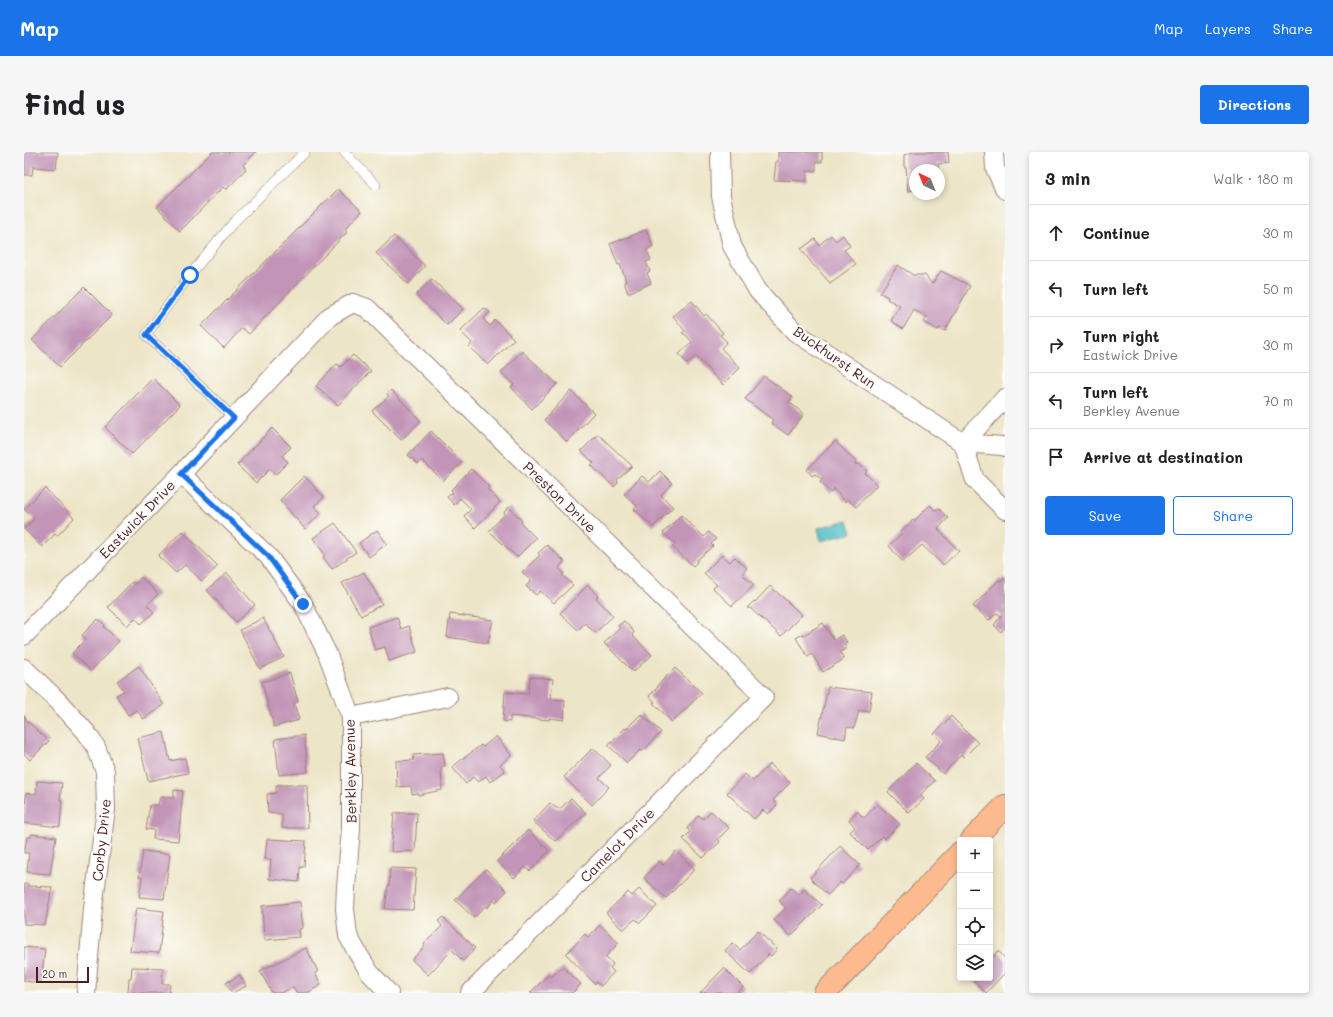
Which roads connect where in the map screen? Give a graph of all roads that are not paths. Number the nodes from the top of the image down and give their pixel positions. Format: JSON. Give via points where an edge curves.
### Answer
{"nodes":[{"id":1,"x":305,"y":152,"type":"edge"},
{"id":2,"x":344,"y":152,"type":"edge"},
{"id":3,"x":720,"y":152,"type":"edge"},
{"id":4,"x":994,"y":152,"type":"edge"},
{"id":5,"x":376,"y":184,"type":"dead end"},
{"id":6,"x":1005,"y":190,"type":"edge"},
{"id":7,"x":352,"y":304,"type":"joint"},
{"id":8,"x":1005,"y":398,"type":"edge"},
{"id":9,"x":234,"y":418,"type":"junction"},
{"id":10,"x":963,"y":444,"type":"junction"},
{"id":11,"x":1005,"y":447,"type":"edge"},
{"id":12,"x":181,"y":474,"type":"junction"},
{"id":13,"x":1005,"y":510,"type":"edge"},
{"id":14,"x":24,"y":636,"type":"edge"},
{"id":15,"x":24,"y":668,"type":"edge"},
{"id":16,"x":764,"y":696,"type":"joint"},
{"id":17,"x":448,"y":697,"type":"dead end"},
{"id":18,"x":351,"y":717,"type":"junction"},
{"id":19,"x":1005,"y":806,"type":"edge"},
{"id":20,"x":975,"y":837,"type":"edge"},
{"id":21,"x":957,"y":856,"type":"edge"},
{"id":22,"x":86,"y":993,"type":"edge"},
{"id":23,"x":389,"y":993,"type":"edge"},
{"id":24,"x":470,"y":993,"type":"edge"},
{"id":25,"x":825,"y":993,"type":"edge"}],
"edges":[{"from":1,"to":9,"type":"lane","via":[[233,223],[190,275],[146,335]]},
{"from":2,"to":5,"type":"lane"},
{"from":3,"to":10,"type":"street","name":"Buckhurst Run","via":[[721,196],[732,246],[758,291],[795,332]]},
{"from":4,"to":6,"type":"street","via":[[995,168]]},
{"from":7,"to":9,"type":"street","name":"Eastwick Drive","via":[[330,316]]},
{"from":7,"to":16,"type":"street","name":"Preston Drive","via":[[368,308]]},
{"from":8,"to":10,"type":"street"},
{"from":9,"to":12,"type":"street","name":"Eastwick Drive"},
{"from":10,"to":11,"type":"street"},
{"from":10,"to":13,"type":"street","via":[[975,480]]},
{"from":12,"to":14,"type":"street","name":"Eastwick Drive"},
{"from":12,"to":18,"type":"street","name":"Berkley Avenue","via":[[268,556],[303,604],[327,653]]},
{"from":15,"to":22,"type":"street","name":"Corby Drive","via":[[86,732],[96,747],[105,771],[106,809],[93,908]]},
{"from":16,"to":24,"type":"street","name":"Camelot Drive"},
{"from":17,"to":18,"type":"street"},
{"from":18,"to":23,"type":"street","name":"Berkley Avenue","via":[[351,829],[345,909],[348,936],[370,973]]},
{"from":19,"to":20,"type":"main road"},
{"from":21,"to":25,"type":"main road"}]}
